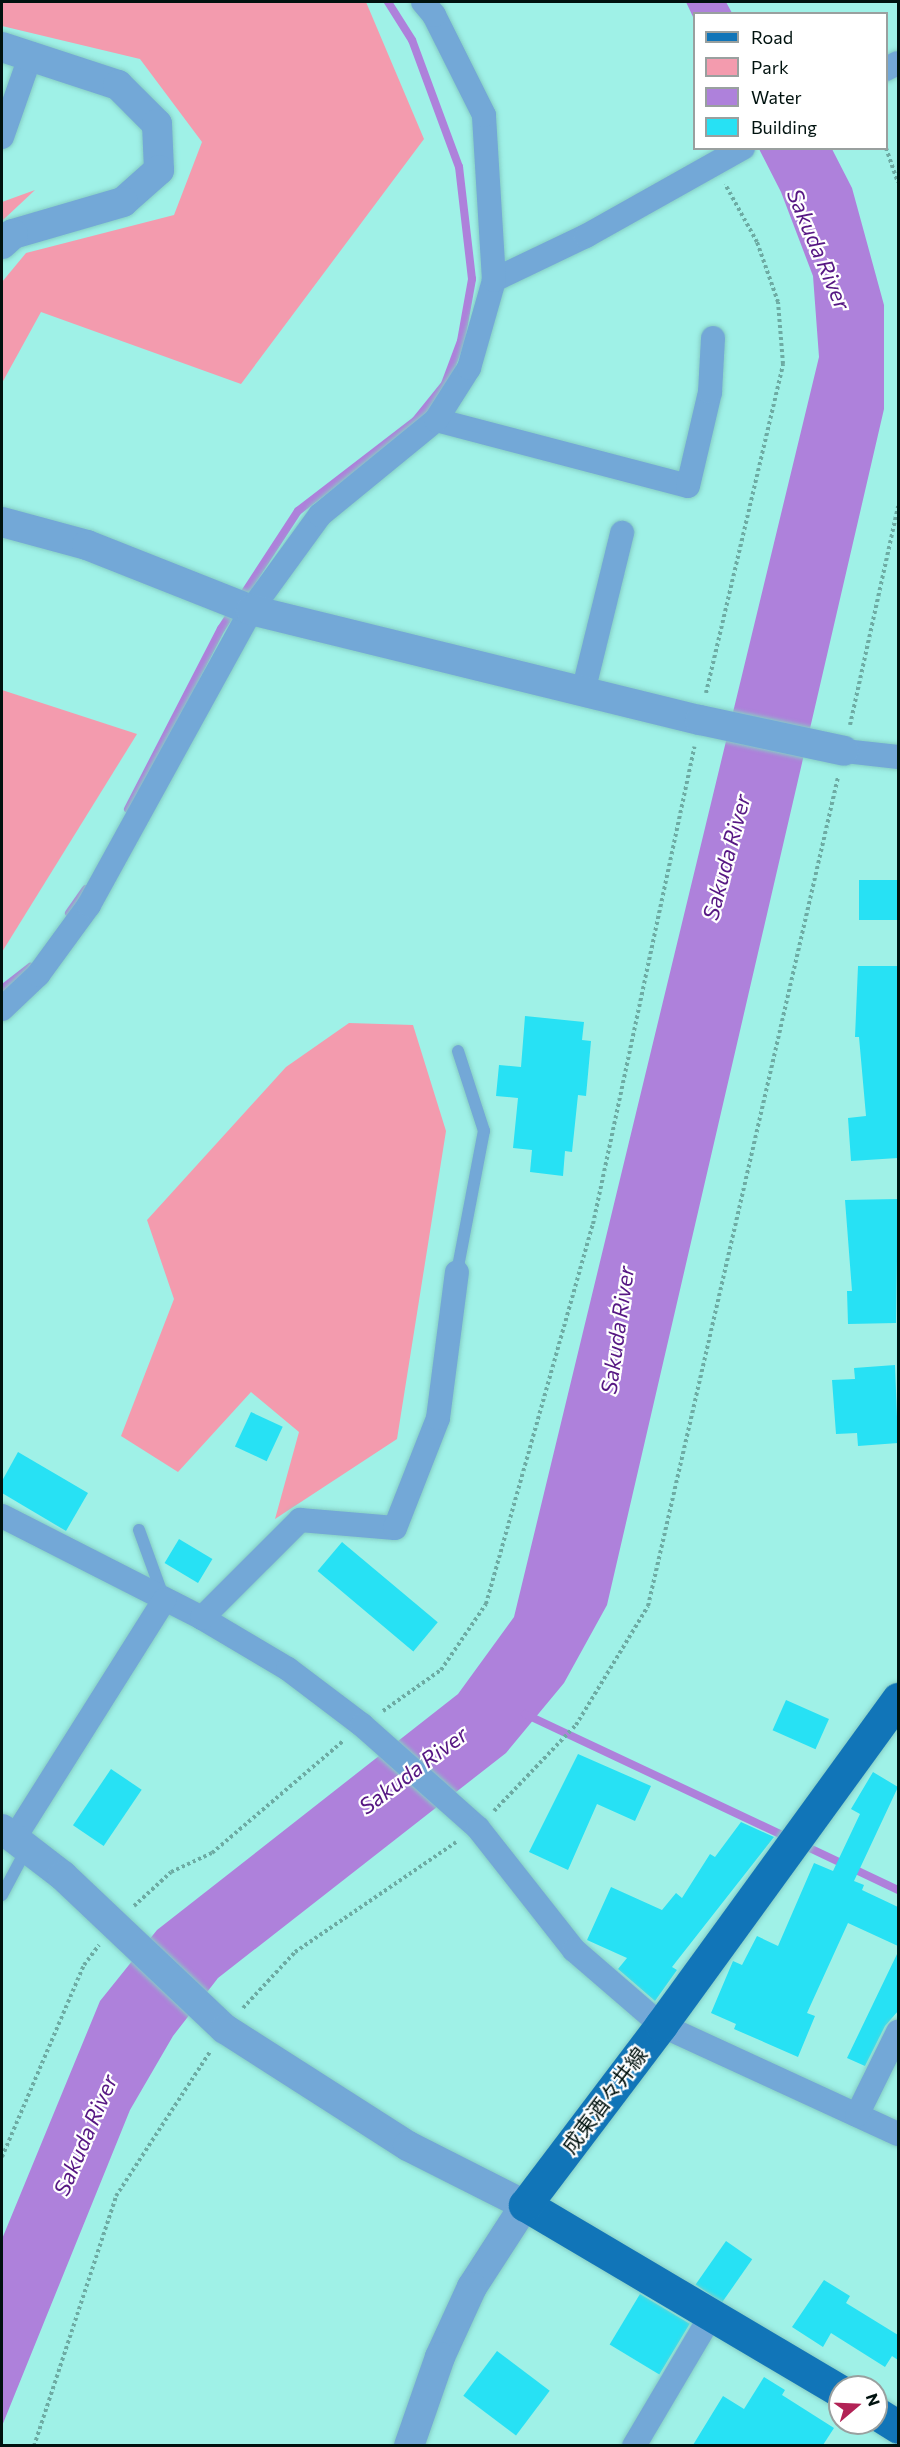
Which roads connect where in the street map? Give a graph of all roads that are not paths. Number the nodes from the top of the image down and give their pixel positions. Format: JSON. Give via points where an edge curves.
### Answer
{"nodes":[{"id":1,"x":423,"y":2,"type":"edge"},
{"id":2,"x":2,"y":47,"type":"edge"},
{"id":3,"x":31,"y":54,"type":"junction"},
{"id":4,"x":2,"y":137,"type":"edge"},
{"id":5,"x":729,"y":156,"type":"edge"},
{"id":6,"x":2,"y":244,"type":"edge"},
{"id":7,"x":494,"y":280,"type":"junction"},
{"id":8,"x":713,"y":338,"type":"dead end"},
{"id":9,"x":436,"y":420,"type":"junction"},
{"id":10,"x":2,"y":522,"type":"edge"},
{"id":11,"x":622,"y":533,"type":"dead end"},
{"id":12,"x":241,"y":606,"type":"junction"},
{"id":13,"x":583,"y":692,"type":"junction"},
{"id":14,"x":844,"y":751,"type":"joint"},
{"id":15,"x":898,"y":757,"type":"edge"},
{"id":16,"x":2,"y":1009,"type":"edge"},
{"id":17,"x":458,"y":1051,"type":"dead end"},
{"id":18,"x":457,"y":1272,"type":"joint"},
{"id":19,"x":2,"y":1516,"type":"edge"},
{"id":20,"x":139,"y":1530,"type":"dead end"},
{"id":21,"x":164,"y":1600,"type":"junction"},
{"id":22,"x":202,"y":1618,"type":"junction"},
{"id":23,"x":898,"y":1699,"type":"edge"},
{"id":24,"x":14,"y":1838,"type":"edge"},
{"id":25,"x":2,"y":1895,"type":"edge"},
{"id":26,"x":662,"y":2025,"type":"junction"},
{"id":27,"x":898,"y":2032,"type":"edge"},
{"id":28,"x":857,"y":2115,"type":"junction"},
{"id":29,"x":898,"y":2134,"type":"edge"},
{"id":30,"x":525,"y":2205,"type":"junction"},
{"id":31,"x":712,"y":2314,"type":"junction"},
{"id":32,"x":828,"y":2384,"type":"edge"},
{"id":33,"x":409,"y":2445,"type":"edge"},
{"id":34,"x":634,"y":2445,"type":"edge"}],
"edges":[{"from":1,"to":7,"type":"street","via":[[434,15],[484,115]]},
{"from":2,"to":3,"type":"street"},
{"from":3,"to":4,"type":"street"},
{"from":3,"to":6,"type":"street","via":[[117,85],[157,124],[159,170],[123,202],[13,234]]},
{"from":5,"to":7,"type":"street","via":[[586,236]]},
{"from":7,"to":9,"type":"street","via":[[469,368]]},
{"from":8,"to":9,"type":"street","via":[[710,392],[688,486]]},
{"from":9,"to":12,"type":"street","via":[[320,515]]},
{"from":10,"to":12,"type":"street","via":[[87,545]]},
{"from":11,"to":13,"type":"street"},
{"from":12,"to":13,"type":"street"},
{"from":12,"to":16,"type":"street","via":[[89,905],[38,975]]},
{"from":13,"to":14,"type":"street"},
{"from":14,"to":15,"type":"street"},
{"from":17,"to":18,"type":"lane","via":[[484,1131]]},
{"from":18,"to":22,"type":"street","via":[[438,1418],[395,1528],[300,1520]]},
{"from":19,"to":21,"type":"street"},
{"from":20,"to":21,"type":"lane"},
{"from":21,"to":22,"type":"street"},
{"from":21,"to":24,"type":"street"},
{"from":22,"to":26,"type":"street","via":[[288,1669],[362,1725],[478,1828],[574,1950]]},
{"from":23,"to":26,"type":"main road","name":"成東酒々井線"},
{"from":24,"to":25,"type":"lane"},
{"from":24,"to":30,"type":"street","via":[[115,1924],[225,2029],[408,2146]]},
{"from":26,"to":28,"type":"street"},
{"from":26,"to":30,"type":"main road","name":"成東酒々井線"},
{"from":27,"to":28,"type":"street"},
{"from":28,"to":29,"type":"street"},
{"from":30,"to":31,"type":"main road"},
{"from":30,"to":33,"type":"street","via":[[472,2287],[440,2357]]},
{"from":31,"to":32,"type":"main road"},
{"from":31,"to":34,"type":"street"}]}
